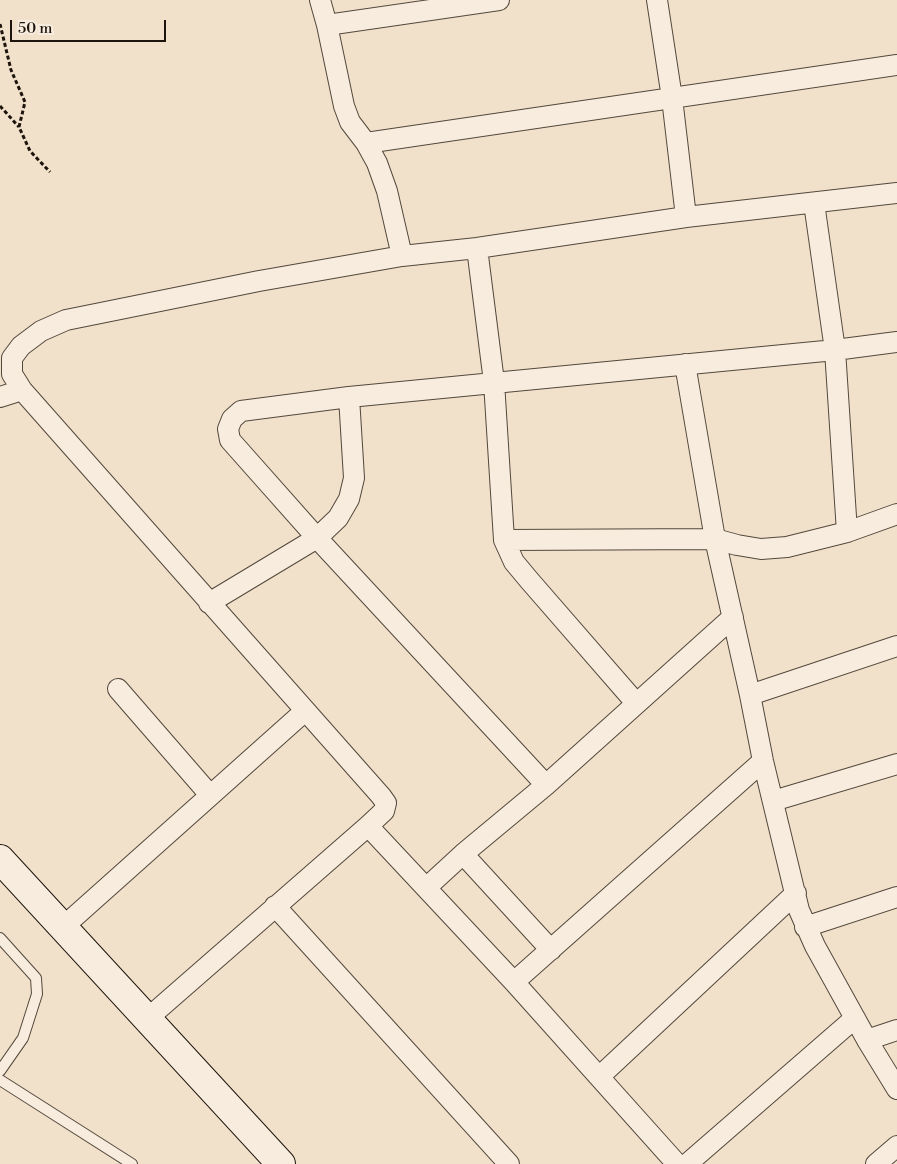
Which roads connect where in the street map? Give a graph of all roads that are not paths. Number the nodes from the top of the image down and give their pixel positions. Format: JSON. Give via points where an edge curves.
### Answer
{"nodes":[{"id":1,"x":320,"y":0,"type":"edge"},
{"id":2,"x":499,"y":0,"type":"edge"},
{"id":3,"x":657,"y":0,"type":"edge"},
{"id":4,"x":327,"y":25,"type":"junction"},
{"id":5,"x":897,"y":65,"type":"edge"},
{"id":6,"x":672,"y":98,"type":"junction"},
{"id":7,"x":366,"y":143,"type":"junction"},
{"id":8,"x":897,"y":193,"type":"edge"},
{"id":9,"x":814,"y":203,"type":"junction"},
{"id":10,"x":686,"y":217,"type":"junction"},
{"id":11,"x":477,"y":248,"type":"junction"},
{"id":12,"x":402,"y":256,"type":"junction"},
{"id":13,"x":897,"y":342,"type":"edge"},
{"id":14,"x":835,"y":350,"type":"junction"},
{"id":15,"x":6,"y":354,"type":"edge"},
{"id":16,"x":685,"y":364,"type":"junction"},
{"id":17,"x":494,"y":382,"type":"junction"},
{"id":18,"x":22,"y":390,"type":"junction"},
{"id":19,"x":0,"y":397,"type":"edge"},
{"id":20,"x":349,"y":397,"type":"junction"},
{"id":21,"x":897,"y":514,"type":"edge"},
{"id":22,"x":847,"y":532,"type":"junction"},
{"id":23,"x":318,"y":538,"type":"junction"},
{"id":24,"x":716,"y":539,"type":"junction"},
{"id":25,"x":504,"y":540,"type":"junction"},
{"id":26,"x":209,"y":603,"type":"junction"},
{"id":27,"x":733,"y":617,"type":"junction"},
{"id":28,"x":897,"y":646,"type":"edge"},
{"id":29,"x":118,"y":688,"type":"dead end"},
{"id":30,"x":750,"y":695,"type":"junction"},
{"id":31,"x":636,"y":703,"type":"junction"},
{"id":32,"x":304,"y":711,"type":"junction"},
{"id":33,"x":763,"y":761,"type":"junction"},
{"id":34,"x":897,"y":764,"type":"edge"},
{"id":35,"x":546,"y":785,"type":"junction"},
{"id":36,"x":210,"y":795,"type":"junction"},
{"id":37,"x":773,"y":801,"type":"junction"},
{"id":38,"x":368,"y":826,"type":"junction"},
{"id":39,"x":462,"y":854,"type":"junction"},
{"id":40,"x":0,"y":859,"type":"edge"},
{"id":41,"x":426,"y":888,"type":"junction"},
{"id":42,"x":796,"y":894,"type":"junction"},
{"id":43,"x":897,"y":897,"type":"edge"},
{"id":44,"x":276,"y":906,"type":"junction"},
{"id":45,"x":63,"y":927,"type":"junction"},
{"id":46,"x":806,"y":927,"type":"junction"},
{"id":47,"x":0,"y":938,"type":"edge"},
{"id":48,"x":551,"y":950,"type":"junction"},
{"id":49,"x":514,"y":982,"type":"junction"},
{"id":50,"x":147,"y":1018,"type":"junction"},
{"id":51,"x":855,"y":1018,"type":"junction"},
{"id":52,"x":897,"y":1030,"type":"edge"},
{"id":53,"x":867,"y":1040,"type":"junction"},
{"id":54,"x":0,"y":1071,"type":"edge"},
{"id":55,"x":599,"y":1077,"type":"junction"},
{"id":56,"x":0,"y":1080,"type":"edge"},
{"id":57,"x":897,"y":1089,"type":"edge"},
{"id":58,"x":897,"y":1146,"type":"edge"},
{"id":59,"x":132,"y":1164,"type":"edge"},
{"id":60,"x":281,"y":1164,"type":"edge"},
{"id":61,"x":508,"y":1164,"type":"edge"},
{"id":62,"x":677,"y":1164,"type":"edge"},
{"id":63,"x":687,"y":1164,"type":"edge"},
{"id":64,"x":876,"y":1164,"type":"edge"}],
"edges":[{"from":1,"to":4,"type":"street"},
{"from":2,"to":4,"type":"street"},
{"from":3,"to":6,"type":"street"},
{"from":4,"to":7,"type":"street","via":[[344,106],[350,122]]},
{"from":5,"to":6,"type":"street"},
{"from":6,"to":7,"type":"street"},
{"from":6,"to":10,"type":"street"},
{"from":7,"to":12,"type":"street","via":[[387,191]]},
{"from":8,"to":9,"type":"street"},
{"from":9,"to":10,"type":"street"},
{"from":9,"to":14,"type":"street"},
{"from":10,"to":11,"type":"street"},
{"from":11,"to":12,"type":"street"},
{"from":11,"to":17,"type":"street"},
{"from":12,"to":15,"type":"street","via":[[66,320],[41,331]]},
{"from":13,"to":14,"type":"street"},
{"from":14,"to":16,"type":"street"},
{"from":14,"to":22,"type":"street"},
{"from":15,"to":18,"type":"street","via":[[12,374]]},
{"from":16,"to":17,"type":"street"},
{"from":16,"to":24,"type":"street"},
{"from":17,"to":20,"type":"street"},
{"from":17,"to":25,"type":"street"},
{"from":18,"to":19,"type":"street"},
{"from":18,"to":26,"type":"street"},
{"from":20,"to":23,"type":"street","via":[[354,478],[349,499],[338,518]]},
{"from":20,"to":23,"type":"street","via":[[241,411],[232,419],[228,429],[230,440]]},
{"from":21,"to":22,"type":"street"},
{"from":22,"to":24,"type":"street","via":[[787,547],[761,549]]},
{"from":23,"to":26,"type":"street"},
{"from":23,"to":35,"type":"street"},
{"from":24,"to":25,"type":"street"},
{"from":24,"to":27,"type":"street"},
{"from":25,"to":31,"type":"street","via":[[514,562],[528,580]]},
{"from":26,"to":32,"type":"street"},
{"from":27,"to":30,"type":"street"},
{"from":27,"to":31,"type":"street"},
{"from":28,"to":30,"type":"street"},
{"from":29,"to":36,"type":"street"},
{"from":30,"to":33,"type":"street"},
{"from":31,"to":35,"type":"street"},
{"from":32,"to":36,"type":"street"},
{"from":32,"to":38,"type":"street","via":[[386,803],[384,811]]},
{"from":33,"to":37,"type":"street"},
{"from":33,"to":48,"type":"street"},
{"from":34,"to":37,"type":"street"},
{"from":35,"to":39,"type":"street"},
{"from":36,"to":45,"type":"street"},
{"from":37,"to":42,"type":"street"},
{"from":38,"to":41,"type":"street"},
{"from":38,"to":44,"type":"street"},
{"from":39,"to":41,"type":"street"},
{"from":39,"to":48,"type":"street"},
{"from":40,"to":45,"type":"street"},
{"from":41,"to":49,"type":"street"},
{"from":42,"to":46,"type":"street"},
{"from":42,"to":55,"type":"street"},
{"from":43,"to":46,"type":"street"},
{"from":44,"to":50,"type":"street"},
{"from":44,"to":61,"type":"street"},
{"from":45,"to":50,"type":"street"},
{"from":46,"to":51,"type":"street"},
{"from":47,"to":54,"type":"lane","via":[[36,978],[37,994],[23,1038]]},
{"from":48,"to":49,"type":"street"},
{"from":49,"to":55,"type":"street"},
{"from":50,"to":60,"type":"street"},
{"from":51,"to":53,"type":"street"},
{"from":51,"to":63,"type":"street"},
{"from":52,"to":53,"type":"street"},
{"from":53,"to":57,"type":"street"},
{"from":55,"to":62,"type":"street"},
{"from":56,"to":59,"type":"lane"},
{"from":58,"to":64,"type":"street"}]}
